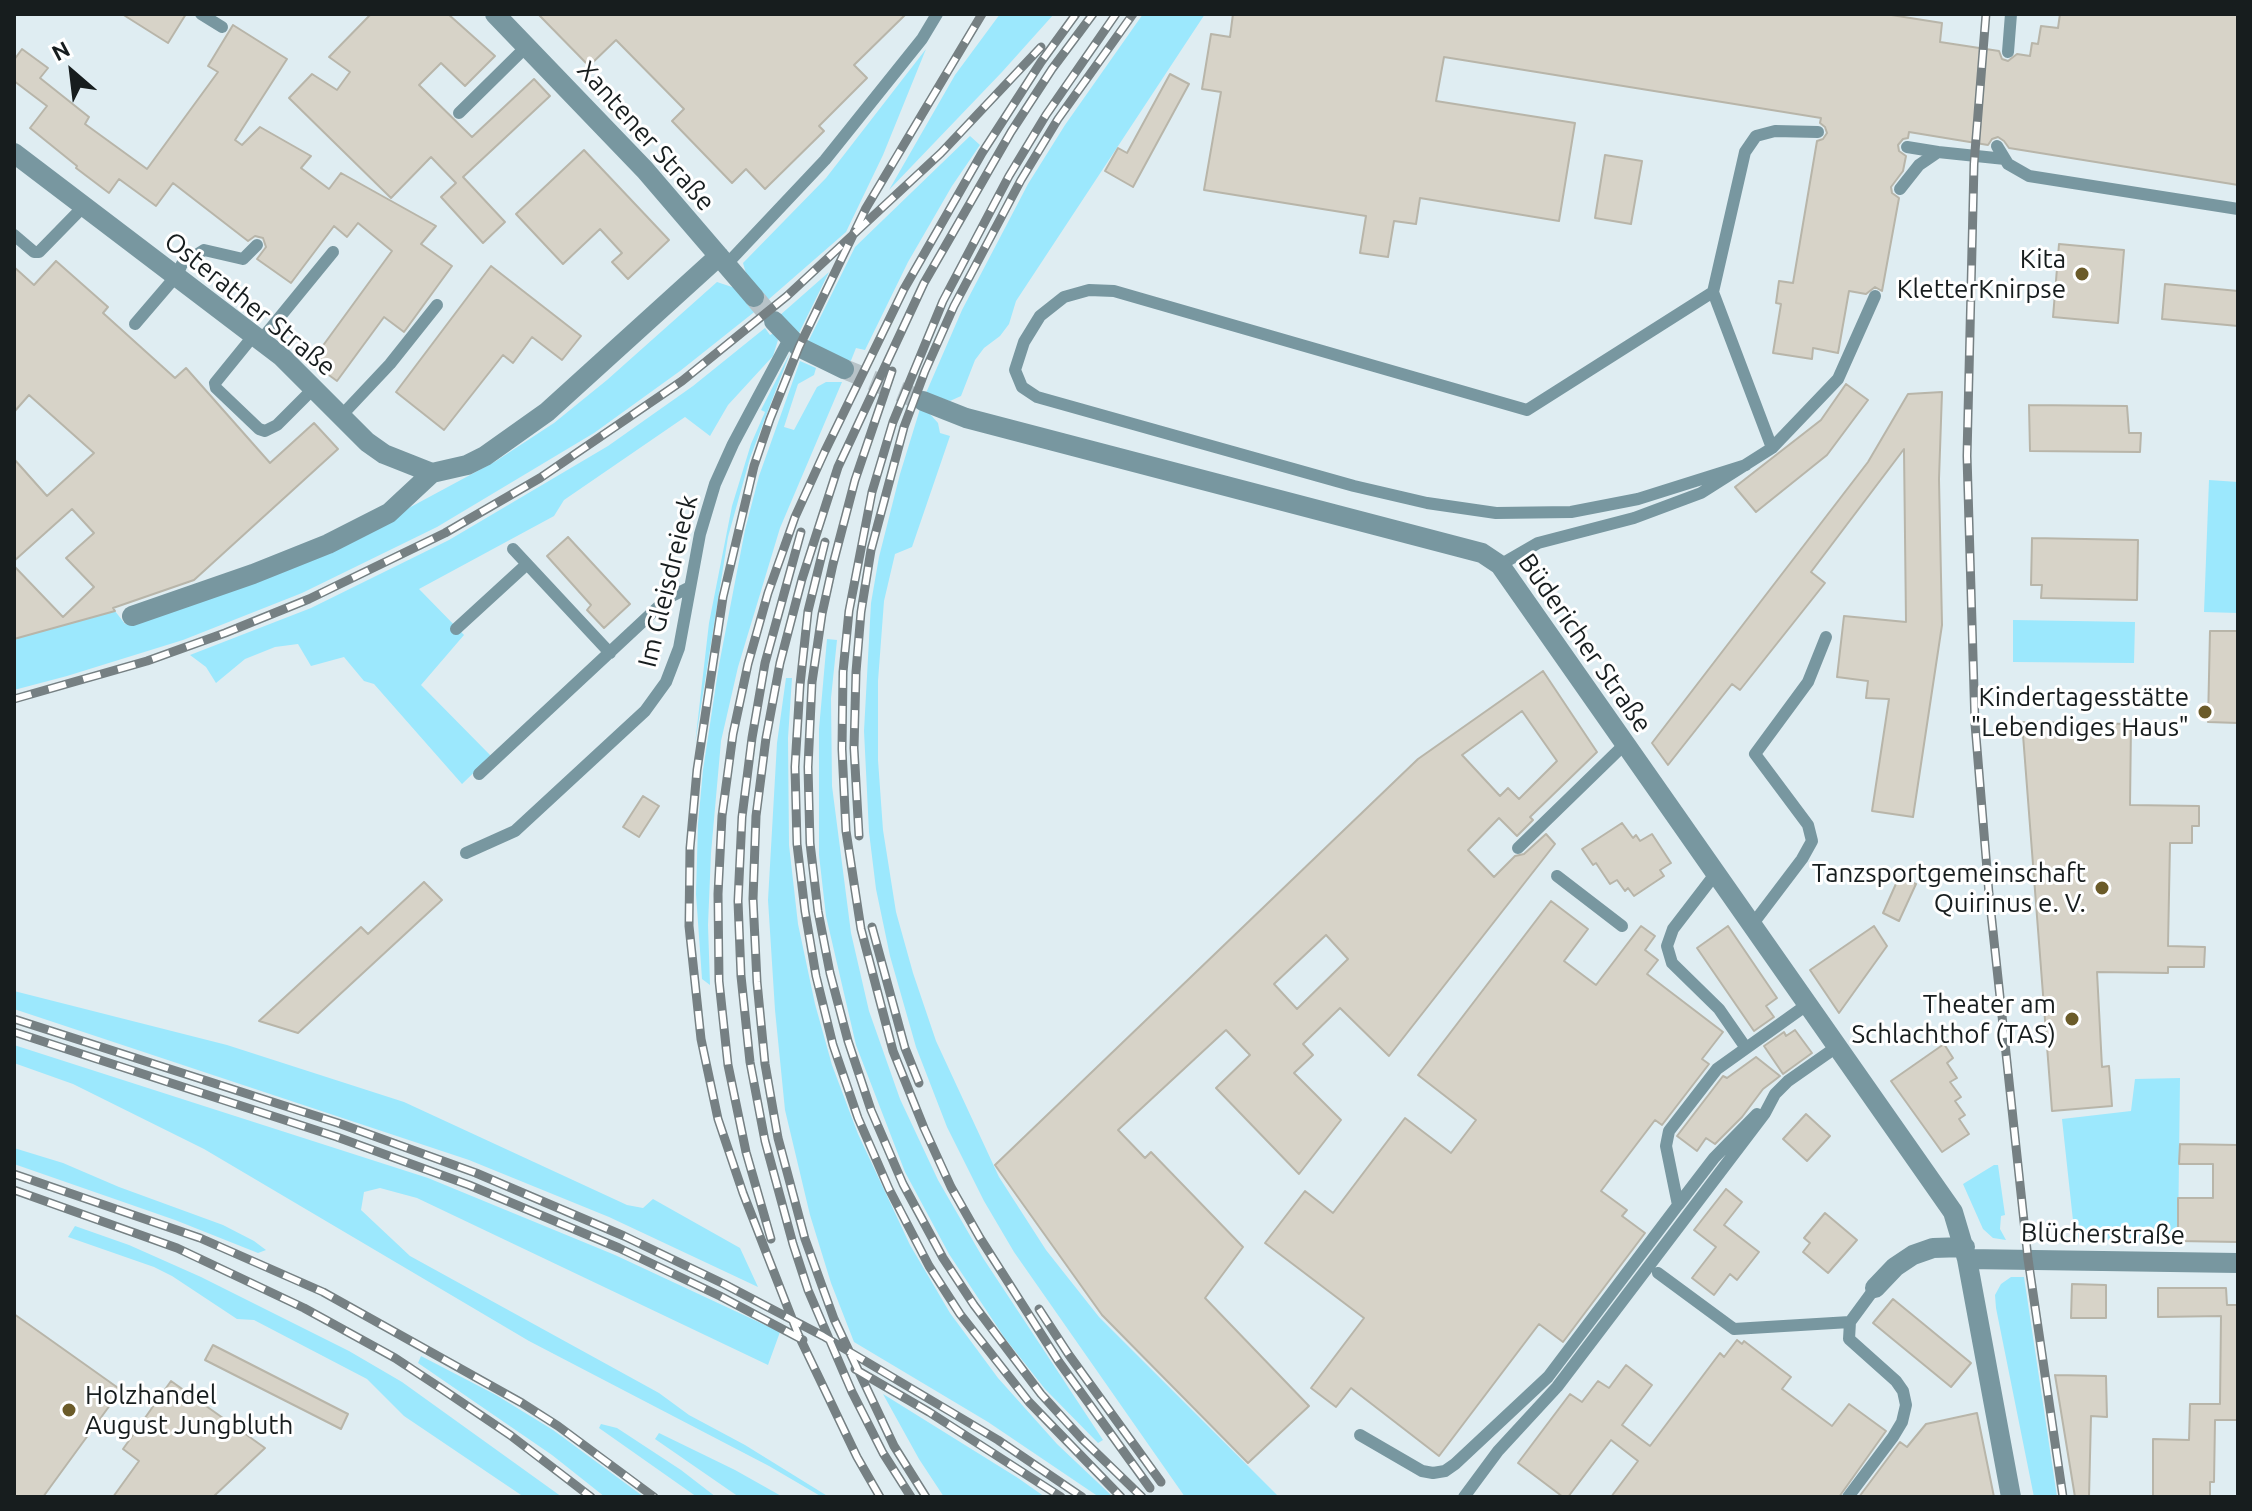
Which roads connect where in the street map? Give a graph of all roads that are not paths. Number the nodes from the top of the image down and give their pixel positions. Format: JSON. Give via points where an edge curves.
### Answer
{"nodes":[{"id":1,"x":201,"y":14,"type":"edge"},
{"id":2,"x":495,"y":14,"type":"edge"},
{"id":3,"x":937,"y":14,"type":"edge"},
{"id":4,"x":2011,"y":14,"type":"edge"},
{"id":5,"x":222,"y":27,"type":"dead end"},
{"id":6,"x":527,"y":46,"type":"junction"},
{"id":7,"x":2008,"y":52,"type":"dead end"},
{"id":8,"x":459,"y":113,"type":"dead end"},
{"id":9,"x":1818,"y":132,"type":"dead end"},
{"id":10,"x":1997,"y":146,"type":"dead end"},
{"id":11,"x":1907,"y":147,"type":"dead end"},
{"id":12,"x":1938,"y":152,"type":"junction"},
{"id":13,"x":14,"y":153,"type":"edge"},
{"id":14,"x":2005,"y":159,"type":"junction"},
{"id":15,"x":1900,"y":189,"type":"dead end"},
{"id":16,"x":84,"y":206,"type":"junction"},
{"id":17,"x":2238,"y":209,"type":"edge"},
{"id":18,"x":14,"y":235,"type":"edge"},
{"id":19,"x":257,"y":245,"type":"dead end"},
{"id":20,"x":333,"y":252,"type":"dead end"},
{"id":21,"x":722,"y":261,"type":"junction"},
{"id":22,"x":177,"y":275,"type":"junction"},
{"id":23,"x":1713,"y":292,"type":"junction"},
{"id":24,"x":1875,"y":296,"type":"dead end"},
{"id":25,"x":754,"y":297,"type":"tunnel mouth"},
{"id":26,"x":437,"y":305,"type":"dead end"},
{"id":27,"x":774,"y":321,"type":"tunnel mouth"},
{"id":28,"x":135,"y":324,"type":"dead end"},
{"id":29,"x":258,"y":337,"type":"junction"},
{"id":30,"x":789,"y":339,"type":"junction"},
{"id":31,"x":844,"y":369,"type":"tunnel mouth"},
{"id":32,"x":314,"y":388,"type":"junction"},
{"id":33,"x":923,"y":401,"type":"tunnel mouth"},
{"id":34,"x":342,"y":415,"type":"junction"},
{"id":35,"x":1772,"y":448,"type":"junction"},
{"id":36,"x":1746,"y":465,"type":"junction"},
{"id":37,"x":432,"y":473,"type":"junction"},
{"id":38,"x":513,"y":549,"type":"dead end"},
{"id":39,"x":527,"y":564,"type":"junction"},
{"id":40,"x":1500,"y":565,"type":"junction"},
{"id":41,"x":690,"y":587,"type":"junction"},
{"id":42,"x":132,"y":616,"type":"dead end"},
{"id":43,"x":456,"y":629,"type":"dead end"},
{"id":44,"x":1826,"y":637,"type":"dead end"},
{"id":45,"x":610,"y":653,"type":"junction"},
{"id":46,"x":1625,"y":744,"type":"junction"},
{"id":47,"x":479,"y":774,"type":"dead end"},
{"id":48,"x":1518,"y":848,"type":"dead end"},
{"id":49,"x":466,"y":853,"type":"dead end"},
{"id":50,"x":1716,"y":873,"type":"junction"},
{"id":51,"x":1557,"y":876,"type":"dead end"},
{"id":52,"x":1752,"y":925,"type":"junction"},
{"id":53,"x":1622,"y":926,"type":"dead end"},
{"id":54,"x":1808,"y":1004,"type":"junction"},
{"id":55,"x":1838,"y":1046,"type":"junction"},
{"id":56,"x":1746,"y":1048,"type":"junction"},
{"id":57,"x":1775,"y":1094,"type":"junction"},
{"id":58,"x":1678,"y":1205,"type":"junction"},
{"id":59,"x":1966,"y":1253,"type":"junction"},
{"id":60,"x":2238,"y":1263,"type":"edge"},
{"id":61,"x":1658,"y":1273,"type":"dead end"},
{"id":62,"x":1875,"y":1288,"type":"joint"},
{"id":63,"x":1850,"y":1322,"type":"junction"},
{"id":64,"x":1360,"y":1435,"type":"dead end"},
{"id":65,"x":1481,"y":1438,"type":"junction"},
{"id":66,"x":1498,"y":1451,"type":"junction"},
{"id":67,"x":1464,"y":1497,"type":"edge"},
{"id":68,"x":1848,"y":1497,"type":"edge"},
{"id":69,"x":2011,"y":1497,"type":"edge"}],
"edges":[{"from":1,"to":5,"type":"lane"},
{"from":2,"to":6,"type":"street","name":"Xantener Straße"},
{"from":3,"to":21,"type":"lane","via":[[825,160]]},
{"from":4,"to":7,"type":"lane"},
{"from":6,"to":8,"type":"lane"},
{"from":6,"to":21,"type":"street","name":"Xantener Straße","via":[[645,170]]},
{"from":9,"to":23,"type":"lane","via":[[1756,136],[1745,152]]},
{"from":10,"to":14,"type":"lane"},
{"from":11,"to":12,"type":"lane"},
{"from":12,"to":14,"type":"lane"},
{"from":12,"to":15,"type":"lane"},
{"from":13,"to":16,"type":"street","name":"Osterather Straße"},
{"from":14,"to":17,"type":"lane","via":[[2029,176]]},
{"from":16,"to":18,"type":"lane","via":[[39,252]]},
{"from":16,"to":22,"type":"street","name":"Osterather Straße"},
{"from":19,"to":22,"type":"lane","via":[[243,259],[204,250],[182,264]]},
{"from":20,"to":29,"type":"lane"},
{"from":21,"to":25,"type":"street","name":"Xantener Straße"},
{"from":21,"to":37,"type":"street","via":[[547,412],[467,465]]},
{"from":22,"to":28,"type":"lane"},
{"from":22,"to":29,"type":"street","name":"Osterather Straße"},
{"from":23,"to":35,"type":"lane"},
{"from":23,"to":36,"type":"lane","via":[[1527,410],[1114,291],[1064,297],[1040,316],[1015,370],[1022,387],[1037,397],[1354,486],[1496,513],[1571,512],[1638,499]]},
{"from":24,"to":35,"type":"lane","via":[[1838,379]]},
{"from":26,"to":34,"type":"lane"},
{"from":27,"to":30,"type":"street"},
{"from":29,"to":32,"type":"street","name":"Osterather Straße"},
{"from":29,"to":32,"type":"lane","via":[[215,383],[259,429],[277,425]]},
{"from":30,"to":31,"type":"street"},
{"from":30,"to":41,"type":"lane","name":"Im Gleisdreieck","via":[[715,484]]},
{"from":32,"to":34,"type":"street","name":"Osterather Straße"},
{"from":33,"to":40,"type":"street","name":"Büdericher Straße","via":[[966,418],[1482,553]]},
{"from":34,"to":37,"type":"street","name":"Osterather Straße","via":[[384,454]]},
{"from":35,"to":36,"type":"lane"},
{"from":36,"to":40,"type":"lane","via":[[1701,493],[1634,518],[1538,543]]},
{"from":37,"to":42,"type":"street","via":[[389,513],[358,530]]},
{"from":38,"to":39,"type":"lane"},
{"from":39,"to":43,"type":"lane"},
{"from":39,"to":45,"type":"lane"},
{"from":40,"to":46,"type":"street","name":"Büdericher Straße"},
{"from":41,"to":45,"type":"lane","via":[[668,598]]},
{"from":41,"to":49,"type":"lane","name":"Im Gleisdreieck","via":[[679,648],[666,682],[645,711],[515,831]]},
{"from":44,"to":52,"type":"lane","via":[[1808,682],[1755,754],[1808,825],[1812,841]]},
{"from":45,"to":47,"type":"lane"},
{"from":46,"to":48,"type":"lane"},
{"from":46,"to":50,"type":"street","name":"Büdericher Straße"},
{"from":50,"to":52,"type":"street","name":"Büdericher Straße"},
{"from":50,"to":56,"type":"lane","via":[[1673,929],[1667,946],[1672,963],[1719,1009]]},
{"from":51,"to":53,"type":"lane"},
{"from":52,"to":54,"type":"street","name":"Büdericher Straße"},
{"from":54,"to":55,"type":"street","name":"Büdericher Straße"},
{"from":54,"to":56,"type":"lane"},
{"from":55,"to":57,"type":"lane"},
{"from":55,"to":59,"type":"street","name":"Büdericher Straße","via":[[1946,1200]]},
{"from":56,"to":58,"type":"lane","via":[[1717,1069],[1665,1139]]},
{"from":57,"to":58,"type":"lane"},
{"from":57,"to":66,"type":"lane","via":[[1557,1387]]},
{"from":58,"to":65,"type":"lane","via":[[1548,1377]]},
{"from":59,"to":60,"type":"street","name":"Blücherstraße"},
{"from":59,"to":62,"type":"street","via":[[1933,1248],[1913,1255]]},
{"from":59,"to":69,"type":"street","name":"Büdericher Straße"},
{"from":61,"to":63,"type":"lane","via":[[1734,1329]]},
{"from":62,"to":63,"type":"lane"},
{"from":63,"to":68,"type":"lane","via":[[1849,1339],[1896,1381],[1906,1405],[1893,1437]]},
{"from":64,"to":65,"type":"lane","via":[[1433,1473],[1455,1464]]},
{"from":65,"to":66,"type":"lane"},
{"from":66,"to":67,"type":"lane"}]}
